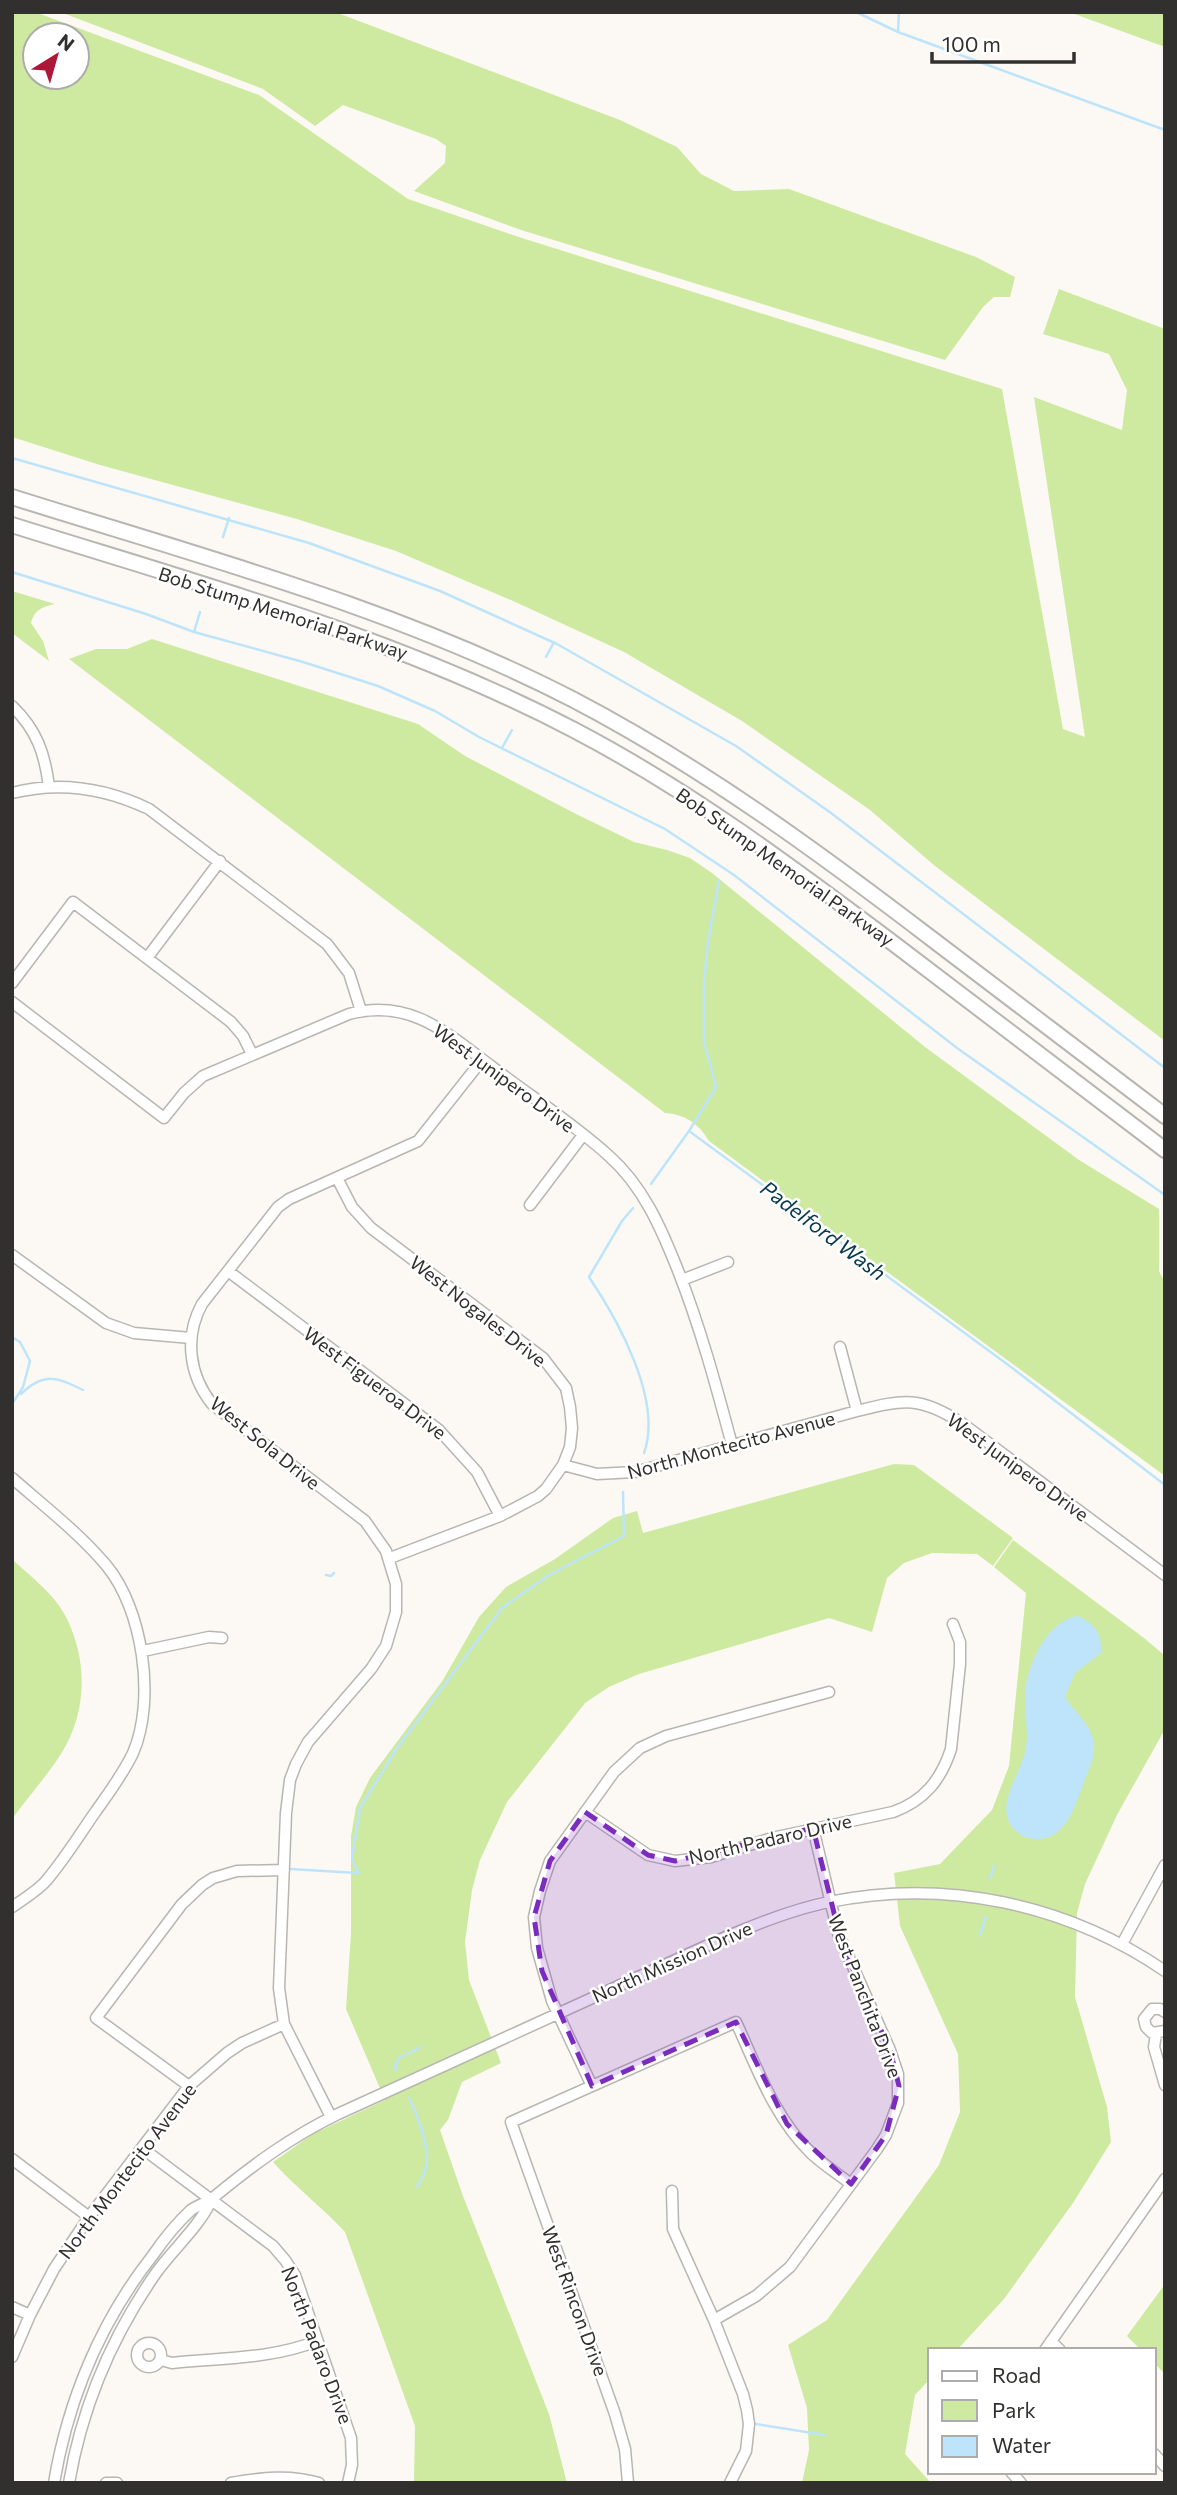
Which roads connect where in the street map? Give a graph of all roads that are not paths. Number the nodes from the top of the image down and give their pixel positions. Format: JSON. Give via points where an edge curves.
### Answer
{"nodes":[{"id":1,"x":12,"y":497,"type":"edge"},
{"id":2,"x":12,"y":525,"type":"edge"},
{"id":3,"x":12,"y":706,"type":"edge"},
{"id":4,"x":49,"y":787,"type":"junction"},
{"id":5,"x":12,"y":793,"type":"edge"},
{"id":6,"x":220,"y":861,"type":"junction"},
{"id":7,"x":147,"y":958,"type":"junction"},
{"id":8,"x":12,"y":983,"type":"edge"},
{"id":9,"x":12,"y":1002,"type":"edge"},
{"id":10,"x":360,"y":1011,"type":"junction"},
{"id":11,"x":253,"y":1054,"type":"junction"},
{"id":12,"x":482,"y":1060,"type":"junction"},
{"id":13,"x":1165,"y":1116,"type":"edge"},
{"id":14,"x":583,"y":1136,"type":"junction"},
{"id":15,"x":1165,"y":1150,"type":"edge"},
{"id":16,"x":337,"y":1178,"type":"junction"},
{"id":17,"x":530,"y":1205,"type":"dead end"},
{"id":18,"x":12,"y":1255,"type":"edge"},
{"id":19,"x":728,"y":1262,"type":"dead end"},
{"id":20,"x":228,"y":1271,"type":"junction"},
{"id":21,"x":682,"y":1280,"type":"junction"},
{"id":22,"x":191,"y":1338,"type":"junction"},
{"id":23,"x":840,"y":1347,"type":"dead end"},
{"id":24,"x":857,"y":1411,"type":"junction"},
{"id":25,"x":732,"y":1446,"type":"junction"},
{"id":26,"x":563,"y":1465,"type":"junction"},
{"id":27,"x":12,"y":1478,"type":"edge"},
{"id":28,"x":500,"y":1516,"type":"junction"},
{"id":29,"x":390,"y":1558,"type":"junction"},
{"id":30,"x":1165,"y":1575,"type":"edge"},
{"id":31,"x":953,"y":1624,"type":"dead end"},
{"id":32,"x":222,"y":1637,"type":"dead end"},
{"id":33,"x":143,"y":1651,"type":"junction"},
{"id":34,"x":829,"y":1692,"type":"dead end"},
{"id":35,"x":585,"y":1812,"type":"junction"},
{"id":36,"x":813,"y":1828,"type":"junction"},
{"id":37,"x":284,"y":1870,"type":"junction"},
{"id":38,"x":1164,"y":1870,"type":"edge"},
{"id":39,"x":830,"y":1902,"type":"junction"},
{"id":40,"x":12,"y":1907,"type":"edge"},
{"id":41,"x":1122,"y":1944,"type":"junction"},
{"id":42,"x":1165,"y":1971,"type":"edge"},
{"id":43,"x":1165,"y":2012,"type":"edge"},
{"id":44,"x":558,"y":2014,"type":"junction"},
{"id":45,"x":284,"y":2025,"type":"junction"},
{"id":46,"x":1161,"y":2032,"type":"edge"},
{"id":47,"x":1165,"y":2085,"type":"edge"},
{"id":48,"x":189,"y":2086,"type":"junction"},
{"id":49,"x":592,"y":2086,"type":"junction"},
{"id":50,"x":331,"y":2117,"type":"junction"},
{"id":51,"x":142,"y":2147,"type":"junction"},
{"id":52,"x":12,"y":2159,"type":"edge"},
{"id":53,"x":1165,"y":2179,"type":"edge"},
{"id":54,"x":851,"y":2184,"type":"junction"},
{"id":55,"x":672,"y":2191,"type":"dead end"},
{"id":56,"x":211,"y":2200,"type":"junction"},
{"id":57,"x":89,"y":2217,"type":"junction"},
{"id":58,"x":12,"y":2307,"type":"edge"},
{"id":59,"x":30,"y":2315,"type":"junction"},
{"id":60,"x":714,"y":2320,"type":"junction"},
{"id":61,"x":317,"y":2341,"type":"junction"},
{"id":62,"x":1048,"y":2346,"type":"edge"},
{"id":63,"x":12,"y":2357,"type":"edge"},
{"id":64,"x":161,"y":2360,"type":"dead end"},
{"id":65,"x":54,"y":2483,"type":"edge"},
{"id":66,"x":69,"y":2483,"type":"edge"},
{"id":67,"x":106,"y":2483,"type":"edge"},
{"id":68,"x":117,"y":2483,"type":"edge"},
{"id":69,"x":231,"y":2483,"type":"edge"},
{"id":70,"x":319,"y":2483,"type":"edge"},
{"id":71,"x":348,"y":2483,"type":"edge"},
{"id":72,"x":628,"y":2483,"type":"edge"},
{"id":73,"x":730,"y":2483,"type":"edge"}],
"edges":[{"from":1,"to":13,"type":"highway","name":"Bob Stump Memorial Parkway","via":[[358,607],[483,656],[602,715],[785,828]]},
{"from":2,"to":15,"type":"highway","name":"Bob Stump Memorial Parkway","via":[[381,643],[576,731],[693,799],[781,858]]},
{"from":3,"to":4,"type":"street","via":[[37,738]]},
{"from":4,"to":5,"type":"street"},
{"from":4,"to":6,"type":"street","via":[[94,790],[136,803]]},
{"from":6,"to":7,"type":"street"},
{"from":6,"to":10,"type":"street","via":[[327,944],[349,973]]},
{"from":7,"to":8,"type":"street","via":[[73,902]]},
{"from":7,"to":11,"type":"street","via":[[231,1022]]},
{"from":9,"to":11,"type":"street","via":[[164,1118],[203,1076]]},
{"from":10,"to":11,"type":"street"},
{"from":10,"to":12,"type":"street","name":"West Junipero Drive","via":[[394,1010],[425,1020]]},
{"from":12,"to":14,"type":"street","name":"West Junipero Drive"},
{"from":12,"to":16,"type":"street","via":[[418,1140]]},
{"from":14,"to":17,"type":"street"},
{"from":14,"to":21,"type":"street","name":"West Junipero Drive","via":[[610,1156],[647,1202]]},
{"from":16,"to":20,"type":"street","via":[[278,1208]]},
{"from":16,"to":26,"type":"street","name":"West Nogales Drive","via":[[352,1207],[371,1228],[534,1349],[555,1372],[566,1388],[570,1407],[570,1447]]},
{"from":18,"to":22,"type":"street","via":[[106,1323],[134,1333]]},
{"from":19,"to":21,"type":"street"},
{"from":20,"to":22,"type":"street","via":[[202,1304]]},
{"from":20,"to":28,"type":"street","name":"West Figueroa Drive","via":[[439,1430],[477,1472]]},
{"from":21,"to":25,"type":"street","name":"West Junipero Drive","via":[[709,1355]]},
{"from":22,"to":29,"type":"street","name":"West Sola Drive","via":[[197,1381],[212,1404],[365,1521]]},
{"from":23,"to":24,"type":"street"},
{"from":24,"to":25,"type":"street","name":"North Montecito Avenue"},
{"from":24,"to":30,"type":"street","name":"West Junipero Drive","via":[[913,1401],[946,1412]]},
{"from":25,"to":26,"type":"street","name":"North Montecito Avenue","via":[[621,1474],[597,1474]]},
{"from":26,"to":28,"type":"street","via":[[538,1496]]},
{"from":27,"to":33,"type":"street","via":[[108,1567],[120,1585]]},
{"from":28,"to":29,"type":"street"},
{"from":29,"to":37,"type":"street","via":[[397,1601],[392,1633],[380,1658],[296,1764],[287,1798]]},
{"from":31,"to":36,"type":"street","name":"North Padaro Drive","via":[[960,1642],[960,1664],[951,1749],[941,1774],[911,1805]]},
{"from":32,"to":33,"type":"street"},
{"from":33,"to":40,"type":"street","via":[[145,1702],[134,1751],[116,1784],[45,1882]]},
{"from":34,"to":35,"type":"street","via":[[651,1742],[623,1763]]},
{"from":35,"to":36,"type":"street","name":"North Padaro Drive","via":[[648,1855],[676,1861],[711,1857]]},
{"from":35,"to":44,"type":"street","via":[[550,1861],[534,1917],[542,1971]]},
{"from":36,"to":39,"type":"street","name":"West Panchita Drive"},
{"from":37,"to":45,"type":"street","via":[[279,1988]]},
{"from":37,"to":48,"type":"street","via":[[237,1871],[202,1885],[182,1904],[96,2018]]},
{"from":38,"to":41,"type":"street"},
{"from":39,"to":41,"type":"street","name":"North Mission Drive","via":[[908,1892],[977,1897],[1034,1909]]},
{"from":39,"to":44,"type":"street","name":"North Mission Drive","via":[[762,1922]]},
{"from":39,"to":54,"type":"street","name":"West Panchita Drive","via":[[842,1945],[898,2074],[898,2103],[891,2122]]},
{"from":41,"to":42,"type":"street","name":"North Mission Drive"},
{"from":43,"to":46,"type":"street","via":[[1156,2008],[1146,2015],[1146,2027]]},
{"from":44,"to":49,"type":"street"},
{"from":44,"to":50,"type":"street","name":"North Mission Drive"},
{"from":45,"to":48,"type":"street","name":"North Montecito Avenue","via":[[227,2053]]},
{"from":45,"to":50,"type":"street"},
{"from":46,"to":47,"type":"street","via":[[1154,2047]]},
{"from":48,"to":51,"type":"street","name":"North Montecito Avenue"},
{"from":49,"to":54,"type":"street","via":[[736,2022],[787,2124],[812,2154]]},
{"from":49,"to":72,"type":"street","name":"West Rincon Drive","via":[[512,2122],[615,2414]]},
{"from":50,"to":56,"type":"street","name":"North Mission Drive","via":[[245,2170]]},
{"from":51,"to":56,"type":"street","name":"North Padaro Drive"},
{"from":51,"to":57,"type":"street","name":"North Montecito Avenue"},
{"from":52,"to":57,"type":"street"},
{"from":53,"to":62,"type":"street"},
{"from":54,"to":60,"type":"street","name":"West Panchita Drive","via":[[790,2267],[756,2296]]},
{"from":55,"to":60,"type":"street","via":[[673,2229]]},
{"from":56,"to":61,"type":"street","name":"North Padaro Drive","via":[[274,2246],[285,2260],[295,2275]]},
{"from":56,"to":65,"type":"street","name":"North Mission Drive","via":[[193,2208],[169,2234],[115,2310],[79,2386]]},
{"from":56,"to":66,"type":"street","name":"North Mission Drive","via":[[203,2217],[157,2272],[115,2342],[86,2410]]},
{"from":57,"to":59,"type":"street","name":"North Montecito Avenue"},
{"from":58,"to":59,"type":"street"},
{"from":59,"to":63,"type":"street","name":"North Montecito Avenue"},
{"from":60,"to":73,"type":"street","via":[[743,2393],[750,2424],[746,2451]]},
{"from":61,"to":64,"type":"street","via":[[270,2354],[172,2363]]},
{"from":61,"to":71,"type":"street","name":"North Padaro Drive","via":[[351,2438]]},
{"from":67,"to":68,"type":"street"},
{"from":69,"to":70,"type":"street","via":[[290,2477]]}]}
